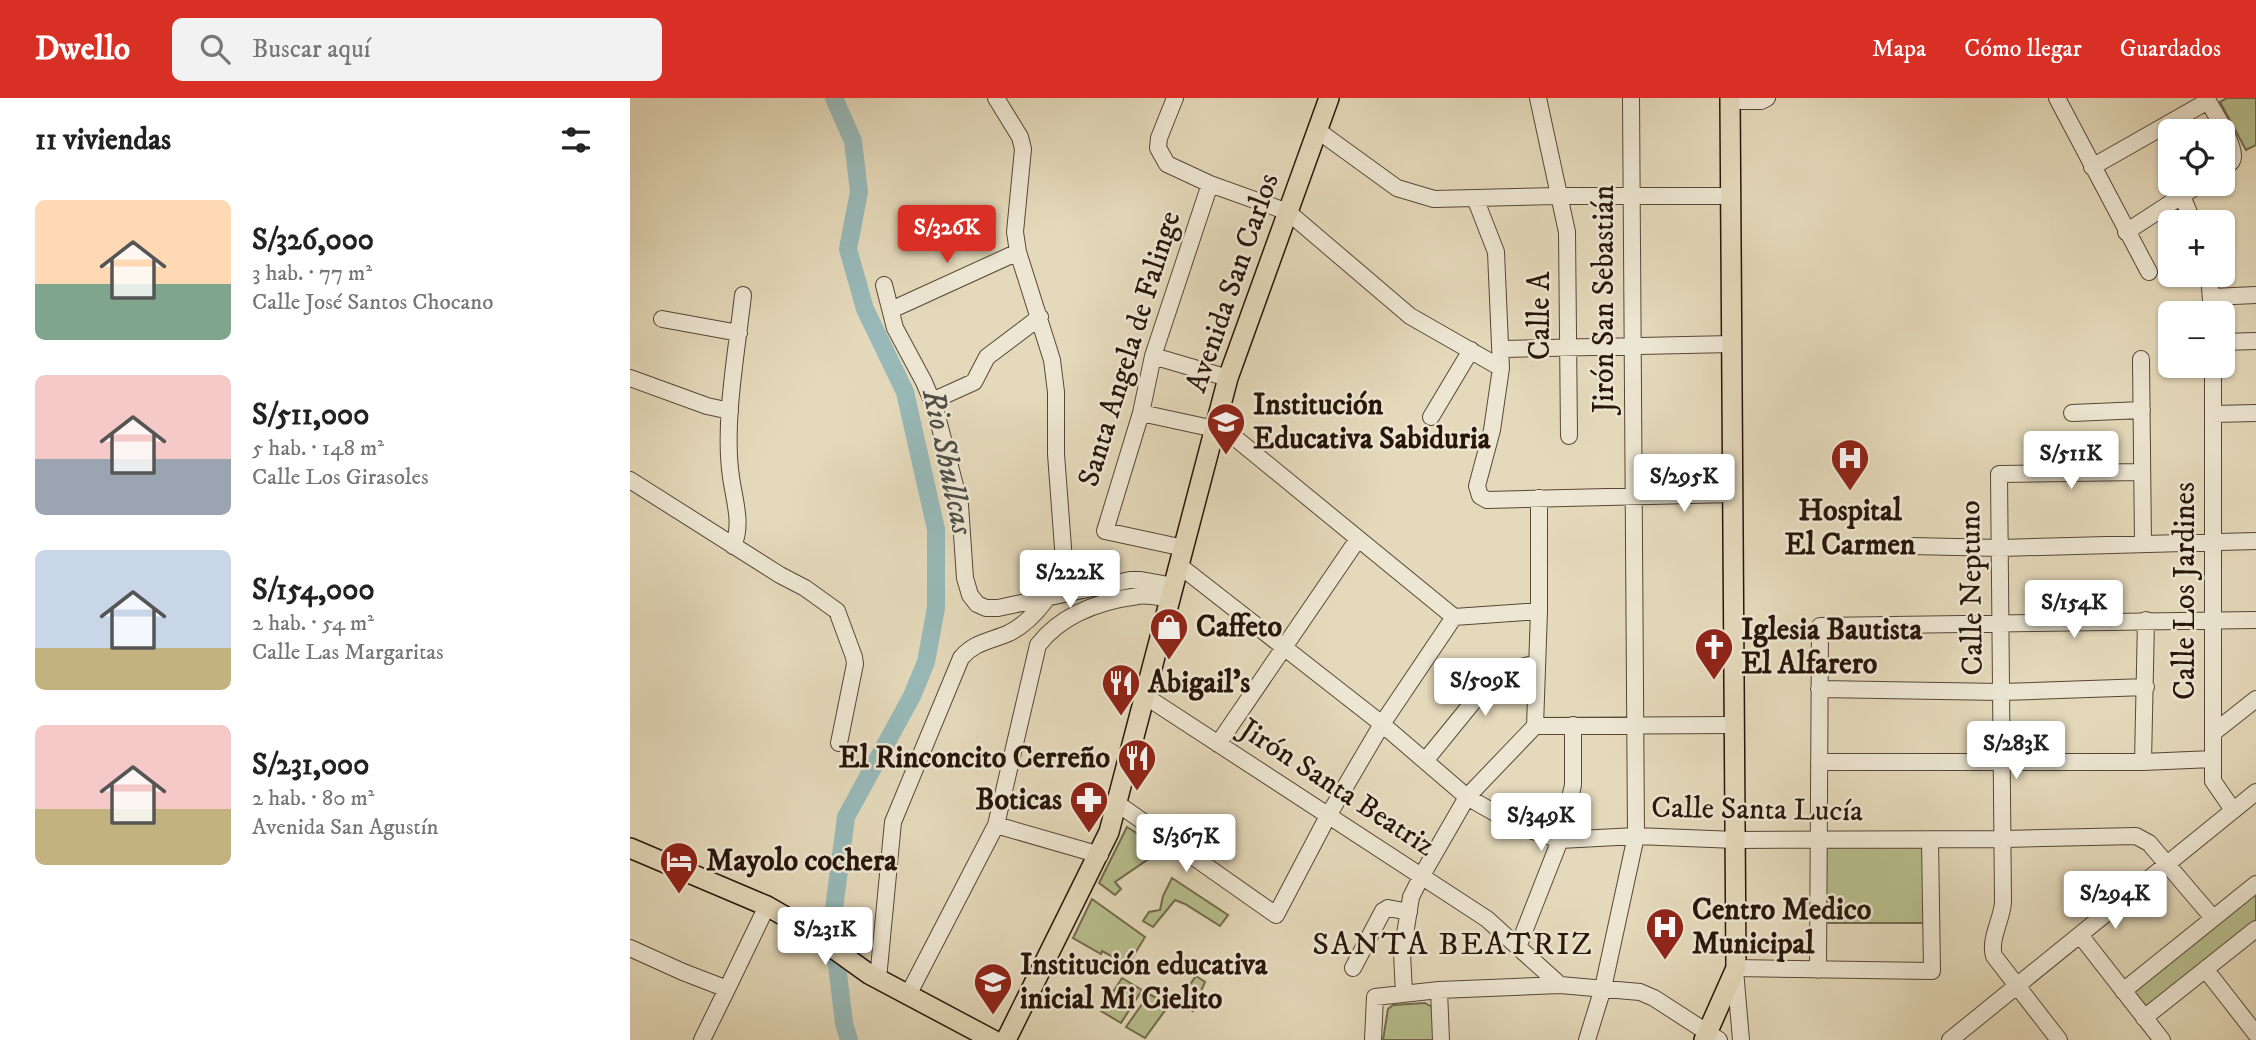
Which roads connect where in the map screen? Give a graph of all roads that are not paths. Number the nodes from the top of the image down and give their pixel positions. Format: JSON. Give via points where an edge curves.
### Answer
{"nodes":[{"id":1,"x":996,"y":98,"type":"edge"},
{"id":2,"x":1175,"y":98,"type":"edge"},
{"id":3,"x":1329,"y":98,"type":"edge"},
{"id":4,"x":1538,"y":98,"type":"edge"},
{"id":5,"x":1631,"y":98,"type":"edge"},
{"id":6,"x":1767,"y":98,"type":"edge"},
{"id":7,"x":2058,"y":98,"type":"edge"},
{"id":8,"x":1730,"y":100,"type":"edge"},
{"id":9,"x":2207,"y":100,"type":"edge"},
{"id":10,"x":2218,"y":119,"type":"edge"},
{"id":11,"x":1317,"y":130,"type":"junction"},
{"id":12,"x":2092,"y":167,"type":"junction"},
{"id":13,"x":1210,"y":184,"type":"junction"},
{"id":14,"x":1558,"y":196,"type":"junction"},
{"id":15,"x":1631,"y":196,"type":"junction"},
{"id":16,"x":1731,"y":196,"type":"junction"},
{"id":17,"x":2182,"y":197,"type":"joint"},
{"id":18,"x":1475,"y":198,"type":"junction"},
{"id":19,"x":2188,"y":210,"type":"edge"},
{"id":20,"x":1288,"y":212,"type":"junction"},
{"id":21,"x":2126,"y":232,"type":"junction"},
{"id":22,"x":1018,"y":251,"type":"junction"},
{"id":23,"x":2149,"y":272,"type":"dead end"},
{"id":24,"x":884,"y":285,"type":"dead end"},
{"id":25,"x":743,"y":295,"type":"dead end"},
{"id":26,"x":2256,"y":295,"type":"edge"},
{"id":27,"x":2230,"y":301,"type":"edge"},
{"id":28,"x":891,"y":310,"type":"junction"},
{"id":29,"x":1040,"y":317,"type":"junction"},
{"id":30,"x":662,"y":319,"type":"dead end"},
{"id":31,"x":739,"y":333,"type":"junction"},
{"id":32,"x":2256,"y":341,"type":"edge"},
{"id":33,"x":2235,"y":342,"type":"edge"},
{"id":34,"x":1732,"y":344,"type":"junction"},
{"id":35,"x":1632,"y":346,"type":"junction"},
{"id":36,"x":1568,"y":348,"type":"junction"},
{"id":37,"x":1501,"y":349,"type":"junction"},
{"id":38,"x":1471,"y":351,"type":"junction"},
{"id":39,"x":1153,"y":356,"type":"junction"},
{"id":40,"x":2141,"y":359,"type":"dead end"},
{"id":41,"x":1501,"y":368,"type":"junction"},
{"id":42,"x":630,"y":378,"type":"edge"},
{"id":43,"x":1228,"y":378,"type":"junction"},
{"id":44,"x":2213,"y":378,"type":"edge"},
{"id":45,"x":932,"y":401,"type":"junction"},
{"id":46,"x":2141,"y":410,"type":"junction"},
{"id":47,"x":730,"y":411,"type":"junction"},
{"id":48,"x":2072,"y":413,"type":"dead end"},
{"id":49,"x":2256,"y":413,"type":"edge"},
{"id":50,"x":1141,"y":414,"type":"junction"},
{"id":51,"x":2213,"y":414,"type":"junction"},
{"id":52,"x":1431,"y":417,"type":"dead end"},
{"id":53,"x":1216,"y":429,"type":"junction"},
{"id":54,"x":1569,"y":436,"type":"dead end"},
{"id":55,"x":2142,"y":472,"type":"junction"},
{"id":56,"x":630,"y":480,"type":"edge"},
{"id":57,"x":1733,"y":494,"type":"junction"},
{"id":58,"x":1634,"y":497,"type":"junction"},
{"id":59,"x":1539,"y":498,"type":"junction"},
{"id":60,"x":1358,"y":539,"type":"junction"},
{"id":61,"x":2256,"y":541,"type":"edge"},
{"id":62,"x":2213,"y":542,"type":"junction"},
{"id":63,"x":2143,"y":544,"type":"junction"},
{"id":64,"x":733,"y":546,"type":"junction"},
{"id":65,"x":1912,"y":546,"type":"dead end"},
{"id":66,"x":2000,"y":548,"type":"junction"},
{"id":67,"x":1182,"y":557,"type":"junction"},
{"id":68,"x":1064,"y":561,"type":"junction"},
{"id":69,"x":1091,"y":588,"type":"junction"},
{"id":70,"x":1172,"y":593,"type":"junction"},
{"id":71,"x":1048,"y":597,"type":"junction"},
{"id":72,"x":1539,"y":611,"type":"junction"},
{"id":73,"x":1454,"y":617,"type":"junction"},
{"id":74,"x":2146,"y":620,"type":"junction"},
{"id":75,"x":2213,"y":620,"type":"junction"},
{"id":76,"x":2256,"y":620,"type":"edge"},
{"id":77,"x":2001,"y":624,"type":"junction"},
{"id":78,"x":1284,"y":648,"type":"junction"},
{"id":79,"x":1537,"y":663,"type":"junction"},
{"id":80,"x":2146,"y":687,"type":"junction"},
{"id":81,"x":1819,"y":689,"type":"junction"},
{"id":82,"x":2002,"y":691,"type":"junction"},
{"id":83,"x":1144,"y":696,"type":"junction"},
{"id":84,"x":2256,"y":699,"type":"edge"},
{"id":85,"x":1381,"y":724,"type":"junction"},
{"id":86,"x":1735,"y":724,"type":"junction"},
{"id":87,"x":1573,"y":725,"type":"junction"},
{"id":88,"x":1635,"y":725,"type":"junction"},
{"id":89,"x":1535,"y":726,"type":"junction"},
{"id":90,"x":2213,"y":733,"type":"junction"},
{"id":91,"x":839,"y":743,"type":"dead end"},
{"id":92,"x":1217,"y":744,"type":"junction"},
{"id":93,"x":2213,"y":759,"type":"junction"},
{"id":94,"x":1425,"y":761,"type":"junction"},
{"id":95,"x":1819,"y":762,"type":"junction"},
{"id":96,"x":2003,"y":762,"type":"junction"},
{"id":97,"x":2143,"y":762,"type":"junction"},
{"id":98,"x":2256,"y":792,"type":"edge"},
{"id":99,"x":1467,"y":797,"type":"junction"},
{"id":100,"x":1118,"y":804,"type":"junction"},
{"id":101,"x":2234,"y":810,"type":"junction"},
{"id":102,"x":1328,"y":816,"type":"junction"},
{"id":103,"x":996,"y":825,"type":"junction"},
{"id":104,"x":1636,"y":836,"type":"junction"},
{"id":105,"x":1559,"y":839,"type":"junction"},
{"id":106,"x":1930,"y":839,"type":"junction"},
{"id":107,"x":2004,"y":839,"type":"junction"},
{"id":108,"x":1735,"y":840,"type":"junction"},
{"id":109,"x":1819,"y":840,"type":"junction"},
{"id":110,"x":630,"y":848,"type":"edge"},
{"id":111,"x":1100,"y":855,"type":"junction"},
{"id":112,"x":2169,"y":864,"type":"junction"},
{"id":113,"x":1421,"y":877,"type":"junction"},
{"id":114,"x":2256,"y":884,"type":"edge"},
{"id":115,"x":766,"y":906,"type":"junction"},
{"id":116,"x":1409,"y":912,"type":"junction"},
{"id":117,"x":2213,"y":918,"type":"junction"},
{"id":118,"x":2256,"y":929,"type":"edge"},
{"id":119,"x":2080,"y":935,"type":"junction"},
{"id":120,"x":1518,"y":947,"type":"junction"},
{"id":121,"x":630,"y":948,"type":"edge"},
{"id":122,"x":1353,"y":968,"type":"dead end"},
{"id":123,"x":1735,"y":969,"type":"junction"},
{"id":124,"x":1818,"y":970,"type":"junction"},
{"id":125,"x":2206,"y":970,"type":"junction"},
{"id":126,"x":874,"y":977,"type":"junction"},
{"id":127,"x":1560,"y":985,"type":"junction"},
{"id":128,"x":2018,"y":986,"type":"junction"},
{"id":129,"x":1603,"y":988,"type":"junction"},
{"id":130,"x":727,"y":989,"type":"junction"},
{"id":131,"x":1439,"y":990,"type":"junction"},
{"id":132,"x":2123,"y":991,"type":"junction"},
{"id":133,"x":1404,"y":994,"type":"junction"},
{"id":134,"x":908,"y":995,"type":"junction"},
{"id":135,"x":2144,"y":1018,"type":"junction"},
{"id":136,"x":2256,"y":1034,"type":"edge"},
{"id":137,"x":1710,"y":1037,"type":"edge"},
{"id":138,"x":702,"y":1040,"type":"edge"},
{"id":139,"x":993,"y":1040,"type":"edge"},
{"id":140,"x":1006,"y":1040,"type":"edge"},
{"id":141,"x":1373,"y":1040,"type":"edge"},
{"id":142,"x":1441,"y":1040,"type":"edge"},
{"id":143,"x":1587,"y":1040,"type":"edge"},
{"id":144,"x":1741,"y":1040,"type":"edge"},
{"id":145,"x":1950,"y":1040,"type":"edge"},
{"id":146,"x":2059,"y":1040,"type":"edge"},
{"id":147,"x":2162,"y":1040,"type":"edge"}],
"edges":[{"from":1,"to":22,"type":"street","via":[[1023,149],[1015,232]]},
{"from":2,"to":13,"type":"street","via":[[1158,148],[1167,163]]},
{"from":3,"to":11,"type":"main road","name":"Avenida San Carlos"},
{"from":4,"to":14,"type":"street","name":"Calle A"},
{"from":5,"to":15,"type":"street","name":"Jirón San Sebastián"},
{"from":6,"to":8,"type":"street"},
{"from":7,"to":12,"type":"street"},
{"from":8,"to":16,"type":"main road"},
{"from":9,"to":10,"type":"street"},
{"from":9,"to":12,"type":"street"},
{"from":11,"to":18,"type":"street","via":[[1397,188],[1434,199]]},
{"from":11,"to":20,"type":"main road","name":"Avenida San Carlos"},
{"from":12,"to":21,"type":"street"},
{"from":13,"to":20,"type":"street"},
{"from":13,"to":39,"type":"street","name":"Santa Angela de Falinge"},
{"from":14,"to":15,"type":"street"},
{"from":14,"to":18,"type":"street"},
{"from":14,"to":36,"type":"street","name":"Calle A","via":[[1567,232]]},
{"from":15,"to":16,"type":"street"},
{"from":15,"to":35,"type":"street","name":"Jirón San Sebastián"},
{"from":16,"to":34,"type":"main road"},
{"from":17,"to":19,"type":"street"},
{"from":17,"to":21,"type":"street"},
{"from":18,"to":37,"type":"street","via":[[1496,252]]},
{"from":20,"to":38,"type":"street","via":[[1410,316]]},
{"from":20,"to":43,"type":"main road","name":"Avenida San Carlos"},
{"from":21,"to":23,"type":"street"},
{"from":22,"to":28,"type":"street"},
{"from":22,"to":29,"type":"street"},
{"from":24,"to":28,"type":"street"},
{"from":25,"to":31,"type":"street"},
{"from":26,"to":27,"type":"street"},
{"from":28,"to":45,"type":"street"},
{"from":29,"to":45,"type":"street","via":[[988,357],[974,382]]},
{"from":29,"to":68,"type":"street","via":[[1056,392]]},
{"from":30,"to":31,"type":"street"},
{"from":31,"to":47,"type":"street"},
{"from":32,"to":33,"type":"street"},
{"from":34,"to":35,"type":"street"},
{"from":34,"to":57,"type":"main road"},
{"from":35,"to":36,"type":"street"},
{"from":35,"to":58,"type":"street","name":"Jirón San Sebastián"},
{"from":36,"to":37,"type":"street"},
{"from":36,"to":54,"type":"street","name":"Calle A"},
{"from":37,"to":41,"type":"street"},
{"from":38,"to":41,"type":"street"},
{"from":38,"to":52,"type":"street"},
{"from":39,"to":43,"type":"street"},
{"from":39,"to":50,"type":"street","name":"Santa Angela de Falinge"},
{"from":40,"to":46,"type":"street"},
{"from":41,"to":59,"type":"street","via":[[1478,493],[1485,499]]},
{"from":42,"to":47,"type":"street"},
{"from":43,"to":53,"type":"main road","name":"Avenida San Carlos"},
{"from":44,"to":51,"type":"street","name":"Calle Los Jardines"},
{"from":45,"to":71,"type":"street","via":[[960,505],[970,595],[986,608]]},
{"from":46,"to":48,"type":"street"},
{"from":46,"to":55,"type":"street"},
{"from":47,"to":64,"type":"street","via":[[730,473],[738,530]]},
{"from":49,"to":51,"type":"street"},
{"from":50,"to":53,"type":"street"},
{"from":50,"to":67,"type":"street","name":"Santa Angela de Falinge","via":[[1105,531]]},
{"from":51,"to":62,"type":"street","name":"Calle Los Jardines"},
{"from":53,"to":60,"type":"street","via":[[1234,437]]},
{"from":53,"to":67,"type":"main road","name":"Avenida San Carlos"},
{"from":55,"to":63,"type":"street"},
{"from":55,"to":66,"type":"street","name":"Calle Neptuno","via":[[1999,474]]},
{"from":56,"to":64,"type":"street"},
{"from":57,"to":58,"type":"street"},
{"from":57,"to":86,"type":"main road"},
{"from":58,"to":59,"type":"street"},
{"from":58,"to":88,"type":"street","name":"Jirón San Sebastián"},
{"from":59,"to":72,"type":"street"},
{"from":60,"to":73,"type":"street"},
{"from":60,"to":78,"type":"street"},
{"from":61,"to":62,"type":"street"},
{"from":62,"to":63,"type":"street"},
{"from":62,"to":75,"type":"street","name":"Calle Los Jardines"},
{"from":63,"to":66,"type":"street"},
{"from":64,"to":91,"type":"street","via":[[837,611],[855,664]]},
{"from":65,"to":66,"type":"street"},
{"from":66,"to":77,"type":"street","name":"Calle Neptuno"},
{"from":67,"to":70,"type":"main road","name":"Avenida San Carlos"},
{"from":67,"to":78,"type":"street","name":"Calle Santa Lucía"},
{"from":68,"to":69,"type":"street"},
{"from":68,"to":71,"type":"street","via":[[1062,575]]},
{"from":69,"to":70,"type":"street","via":[[1141,580]]},
{"from":69,"to":71,"type":"street"},
{"from":70,"to":83,"type":"main road","name":"Avenida San Carlos"},
{"from":70,"to":103,"type":"street","via":[[1140,595],[1083,609],[1044,637],[1038,645]]},
{"from":71,"to":126,"type":"street","via":[[1011,632],[976,644],[961,658],[893,822]]},
{"from":72,"to":73,"type":"street"},
{"from":72,"to":79,"type":"street"},
{"from":73,"to":85,"type":"street"},
{"from":74,"to":75,"type":"street"},
{"from":74,"to":77,"type":"street"},
{"from":74,"to":80,"type":"street"},
{"from":75,"to":76,"type":"street"},
{"from":75,"to":90,"type":"street","name":"Calle Los Jardines"},
{"from":77,"to":81,"type":"street","via":[[1819,626]]},
{"from":77,"to":82,"type":"street","name":"Calle Neptuno"},
{"from":78,"to":85,"type":"street","name":"Calle Santa Lucía"},
{"from":78,"to":92,"type":"street"},
{"from":79,"to":89,"type":"street"},
{"from":79,"to":94,"type":"street","via":[[1495,676]]},
{"from":80,"to":82,"type":"street"},
{"from":80,"to":97,"type":"street"},
{"from":81,"to":82,"type":"street"},
{"from":81,"to":95,"type":"street"},
{"from":82,"to":96,"type":"street","name":"Calle Neptuno"},
{"from":83,"to":92,"type":"street","name":"Jirón Santa Beatriz"},
{"from":83,"to":100,"type":"main road","name":"Avenida San Carlos"},
{"from":84,"to":90,"type":"street"},
{"from":85,"to":94,"type":"street","name":"Calle Santa Lucía"},
{"from":85,"to":102,"type":"street"},
{"from":86,"to":88,"type":"street"},
{"from":86,"to":108,"type":"main road"},
{"from":87,"to":88,"type":"street"},
{"from":87,"to":89,"type":"street"},
{"from":87,"to":105,"type":"street","via":[[1573,785]]},
{"from":88,"to":104,"type":"street","name":"Jirón San Sebastián"},
{"from":89,"to":99,"type":"street"},
{"from":90,"to":93,"type":"street","name":"Calle Los Jardines"},
{"from":92,"to":102,"type":"street","name":"Jirón Santa Beatriz"},
{"from":93,"to":97,"type":"street"},
{"from":93,"to":101,"type":"street","name":"Calle Los Jardines","via":[[2213,781]]},
{"from":94,"to":99,"type":"street","name":"Calle Santa Lucía"},
{"from":95,"to":96,"type":"street"},
{"from":95,"to":109,"type":"street"},
{"from":96,"to":97,"type":"street"},
{"from":96,"to":107,"type":"street","name":"Calle Neptuno"},
{"from":98,"to":101,"type":"street"},
{"from":99,"to":105,"type":"street","name":"Calle Santa Lucía","via":[[1518,826]]},
{"from":99,"to":113,"type":"street"},
{"from":100,"to":102,"type":"street","via":[[1276,915]]},
{"from":100,"to":111,"type":"main road","name":"Avenida San Carlos"},
{"from":101,"to":112,"type":"street"},
{"from":102,"to":113,"type":"street","name":"Jirón Santa Beatriz"},
{"from":103,"to":111,"type":"street"},
{"from":103,"to":134,"type":"street"},
{"from":104,"to":105,"type":"street","name":"Calle Santa Lucía"},
{"from":104,"to":108,"type":"street","name":"Calle Santa Lucía"},
{"from":104,"to":129,"type":"street","name":"Jirón San Sebastián"},
{"from":105,"to":120,"type":"street"},
{"from":106,"to":107,"type":"street","name":"Calle Santa Lucía"},
{"from":106,"to":109,"type":"street","name":"Calle Santa Lucía"},
{"from":106,"to":124,"type":"street","via":[[1932,971]]},
{"from":107,"to":112,"type":"street","name":"Calle Santa Lucía","via":[[2136,836]]},
{"from":107,"to":128,"type":"street","name":"Calle Neptuno","via":[[2002,916],[1992,949]]},
{"from":108,"to":109,"type":"street","name":"Calle Santa Lucía"},
{"from":108,"to":123,"type":"main road"},
{"from":109,"to":124,"type":"street"},
{"from":110,"to":115,"type":"main road"},
{"from":111,"to":140,"type":"main road","name":"Avenida San Carlos"},
{"from":112,"to":117,"type":"street","name":"Calle Santa Lucía"},
{"from":112,"to":119,"type":"street"},
{"from":113,"to":116,"type":"street"},
{"from":113,"to":120,"type":"street","name":"Jirón Santa Beatriz","via":[[1488,919]]},
{"from":114,"to":117,"type":"street"},
{"from":115,"to":126,"type":"main road"},
{"from":115,"to":130,"type":"street"},
{"from":116,"to":122,"type":"street","via":[[1382,911]]},
{"from":116,"to":133,"type":"street","via":[[1402,953]]},
{"from":117,"to":132,"type":"street"},
{"from":118,"to":125,"type":"street"},
{"from":119,"to":128,"type":"street"},
{"from":119,"to":132,"type":"street"},
{"from":120,"to":127,"type":"street","name":"Jirón Santa Beatriz"},
{"from":121,"to":130,"type":"street"},
{"from":123,"to":124,"type":"street"},
{"from":123,"to":137,"type":"main road"},
{"from":123,"to":144,"type":"street"},
{"from":125,"to":135,"type":"street"},
{"from":125,"to":136,"type":"street"},
{"from":126,"to":134,"type":"main road"},
{"from":127,"to":129,"type":"street"},
{"from":127,"to":131,"type":"street"},
{"from":128,"to":145,"type":"street"},
{"from":128,"to":146,"type":"street"},
{"from":129,"to":137,"type":"street","via":[[1654,998]]},
{"from":129,"to":143,"type":"street","name":"Jirón San Sebastián"},
{"from":130,"to":138,"type":"street"},
{"from":131,"to":133,"type":"street"},
{"from":131,"to":142,"type":"street"},
{"from":132,"to":135,"type":"street"},
{"from":133,"to":141,"type":"street","via":[[1375,998]]},
{"from":134,"to":139,"type":"main road"},
{"from":135,"to":147,"type":"street"}]}
